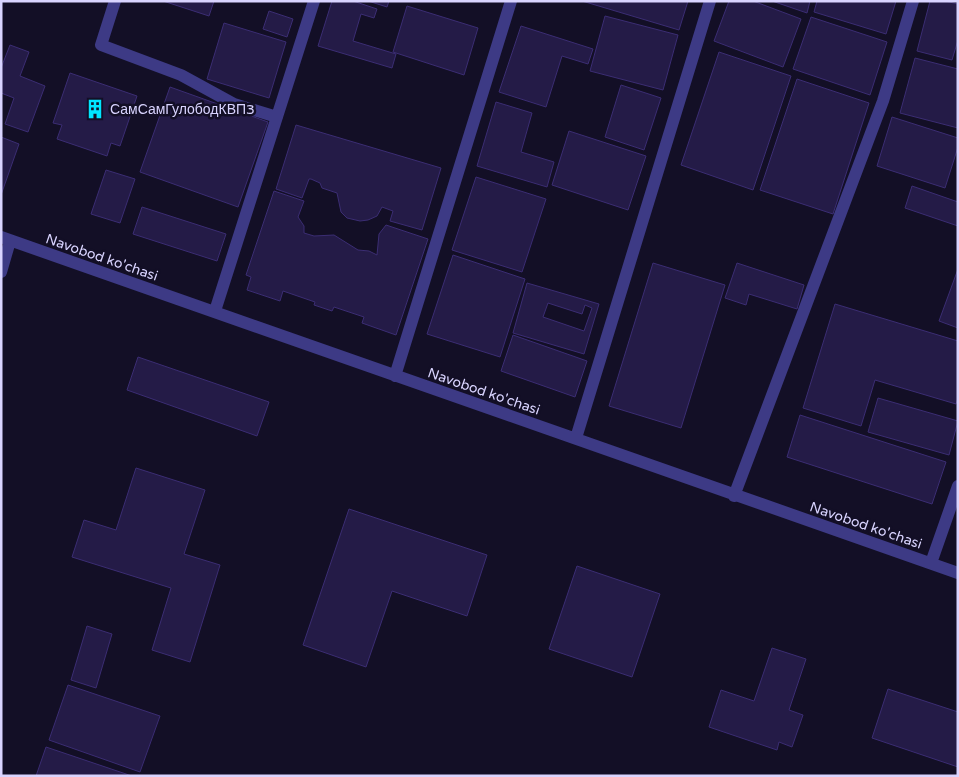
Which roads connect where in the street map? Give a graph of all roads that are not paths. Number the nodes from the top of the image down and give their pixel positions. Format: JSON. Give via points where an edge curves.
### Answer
{"nodes":[{"id":1,"x":114,"y":1,"type":"edge"},
{"id":2,"x":314,"y":1,"type":"edge"},
{"id":3,"x":511,"y":1,"type":"edge"},
{"id":4,"x":710,"y":1,"type":"edge"},
{"id":5,"x":913,"y":1,"type":"edge"},
{"id":6,"x":277,"y":117,"type":"junction"},
{"id":7,"x":6,"y":239,"type":"edge"},
{"id":8,"x":1,"y":272,"type":"edge"},
{"id":9,"x":215,"y":311,"type":"junction"},
{"id":10,"x":395,"y":376,"type":"junction"},
{"id":11,"x":576,"y":438,"type":"junction"},
{"id":12,"x":958,"y":486,"type":"edge"},
{"id":13,"x":734,"y":496,"type":"junction"},
{"id":14,"x":931,"y":563,"type":"junction"},
{"id":15,"x":958,"y":573,"type":"edge"}],
"edges":[{"from":1,"to":6,"type":"street","via":[[101,45],[181,75],[234,104]]},
{"from":2,"to":6,"type":"street"},
{"from":3,"to":10,"type":"street"},
{"from":4,"to":11,"type":"street"},
{"from":5,"to":13,"type":"street","via":[[883,101]]},
{"from":6,"to":9,"type":"street"},
{"from":7,"to":8,"type":"street"},
{"from":7,"to":9,"type":"street","name":"Navobod ko'chasi"},
{"from":9,"to":10,"type":"street","name":"Navobod ko'chasi"},
{"from":10,"to":11,"type":"street","name":"Navobod ko'chasi"},
{"from":11,"to":13,"type":"street","name":"Navobod ko'chasi"},
{"from":12,"to":14,"type":"street"},
{"from":13,"to":14,"type":"street","name":"Navobod ko'chasi"},
{"from":14,"to":15,"type":"street","name":"Navobod ko'chasi"}]}
